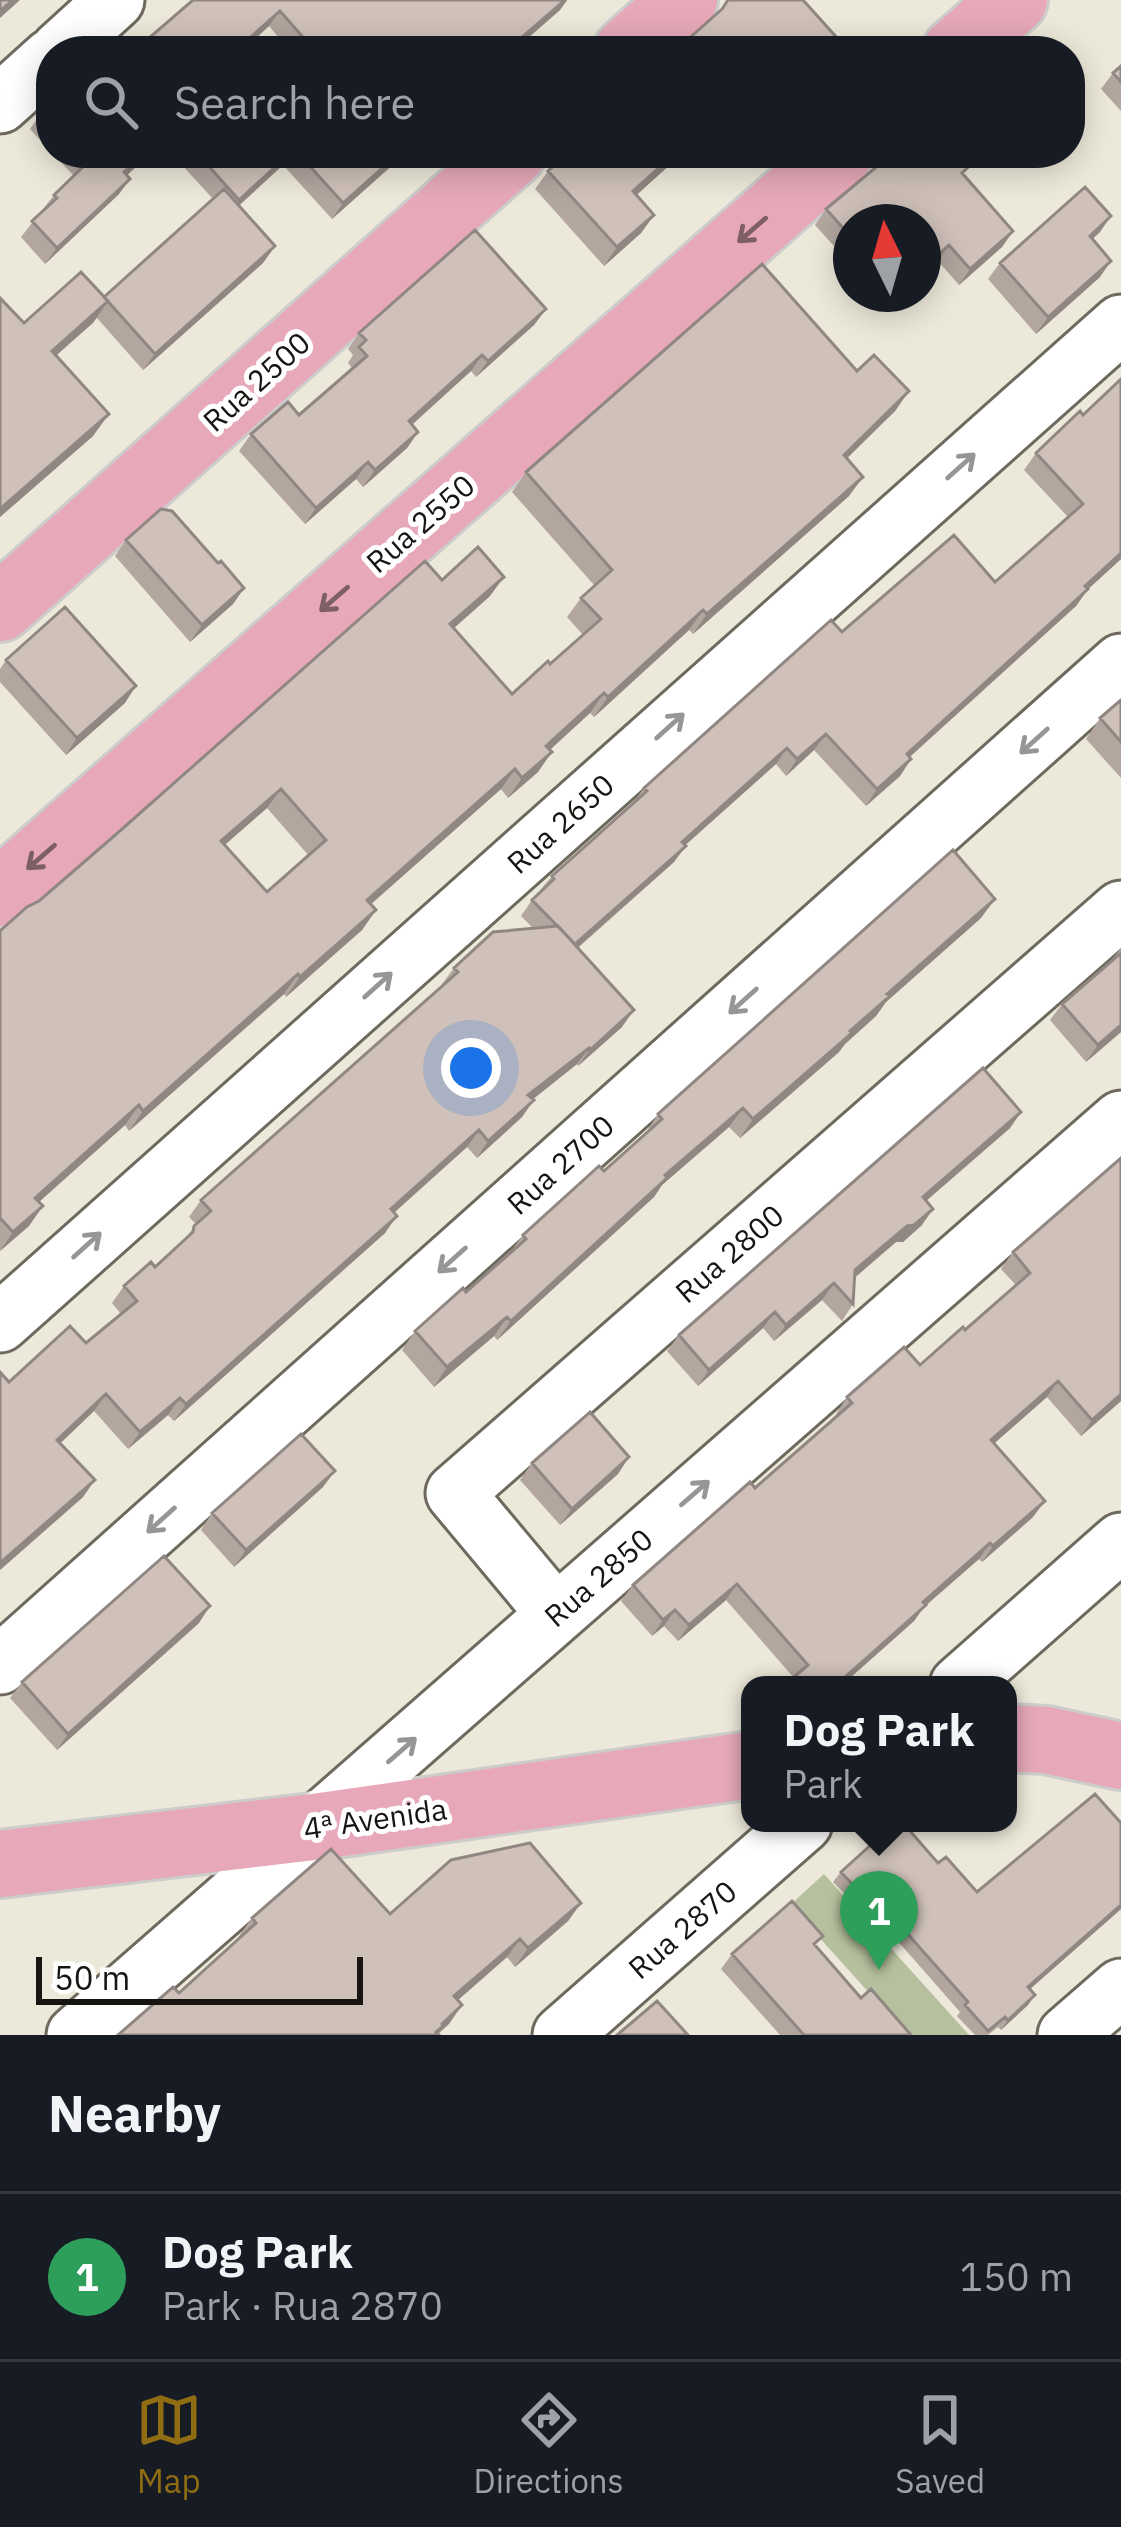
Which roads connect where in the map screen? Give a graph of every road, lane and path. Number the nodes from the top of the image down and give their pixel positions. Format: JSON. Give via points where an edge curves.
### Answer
{"nodes":[{"id":1,"x":115,"y":0,"type":"edge"},
{"id":2,"x":684,"y":0,"type":"edge"},
{"id":3,"x":1014,"y":0,"type":"edge"},
{"id":4,"x":75,"y":36,"type":"edge"},
{"id":5,"x":644,"y":36,"type":"edge"},
{"id":6,"x":973,"y":36,"type":"edge"},
{"id":7,"x":36,"y":72,"type":"edge"},
{"id":8,"x":0,"y":104,"type":"edge"},
{"id":9,"x":495,"y":168,"type":"edge"},
{"id":10,"x":823,"y":168,"type":"edge"},
{"id":11,"x":1121,"y":323,"type":"edge"},
{"id":12,"x":0,"y":608,"type":"edge"},
{"id":13,"x":1121,"y":663,"type":"edge"},
{"id":14,"x":0,"y":893,"type":"edge"},
{"id":15,"x":1121,"y":910,"type":"edge"},
{"id":16,"x":1121,"y":1120,"type":"edge"},
{"id":17,"x":0,"y":1323,"type":"edge"},
{"id":18,"x":1121,"y":1542,"type":"edge"},
{"id":19,"x":556,"y":1614,"type":"junction"},
{"id":20,"x":0,"y":1665,"type":"edge"},
{"id":21,"x":969,"y":1676,"type":"edge"},
{"id":22,"x":1017,"y":1738,"type":"edge"},
{"id":23,"x":1121,"y":1756,"type":"edge"},
{"id":24,"x":741,"y":1767,"type":"edge"},
{"id":25,"x":314,"y":1827,"type":"junction"},
{"id":26,"x":793,"y":1832,"type":"edge"},
{"id":27,"x":0,"y":1864,"type":"edge"},
{"id":28,"x":1121,"y":1988,"type":"edge"},
{"id":29,"x":76,"y":2035,"type":"edge"},
{"id":30,"x":562,"y":2035,"type":"edge"},
{"id":31,"x":1067,"y":2035,"type":"edge"}],
"edges":[{"from":1,"to":4,"type":"street"},
{"from":2,"to":5,"type":"main road"},
{"from":3,"to":6,"type":"main road"},
{"from":7,"to":8,"type":"street"},
{"from":9,"to":12,"type":"main road","name":"Rua 2500"},
{"from":10,"to":14,"type":"main road","name":"Rua 2550","one_way":true},
{"from":17,"to":11,"type":"street","name":"Rua 2650","one_way":true},
{"from":13,"to":20,"type":"street","name":"Rua 2700","one_way":true},
{"from":15,"to":19,"type":"street","name":"Rua 2800","via":[[455,1493]]},
{"from":19,"to":16,"type":"street","name":"Rua 2850","one_way":true},
{"from":18,"to":21,"type":"street"},
{"from":25,"to":19,"type":"street","name":"Rua 2850","one_way":true},
{"from":22,"to":23,"type":"main road"},
{"from":24,"to":25,"type":"main road","name":"4ª Avenida"},
{"from":25,"to":27,"type":"main road","name":"4ª Avenida"},
{"from":25,"to":29,"type":"street","name":"Rua 2850"},
{"from":26,"to":30,"type":"street","name":"Rua 2870"},
{"from":28,"to":31,"type":"street"}]}
